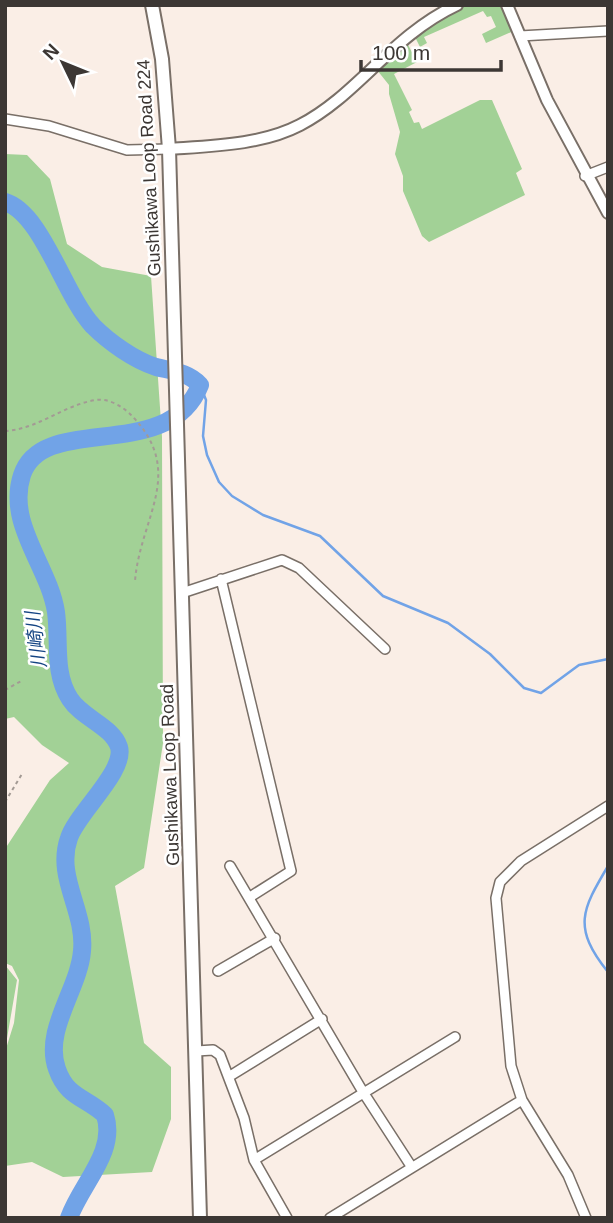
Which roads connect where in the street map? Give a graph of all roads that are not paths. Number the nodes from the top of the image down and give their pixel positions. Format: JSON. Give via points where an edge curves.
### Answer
{"nodes":[{"id":1,"x":152,"y":5,"type":"edge"},
{"id":2,"x":457,"y":5,"type":"edge"},
{"id":3,"x":507,"y":5,"type":"edge"},
{"id":4,"x":608,"y":31,"type":"edge"},
{"id":5,"x":520,"y":36,"type":"junction"},
{"id":6,"x":5,"y":118,"type":"edge"},
{"id":7,"x":169,"y":149,"type":"junction"},
{"id":8,"x":608,"y":167,"type":"edge"},
{"id":9,"x":585,"y":176,"type":"junction"},
{"id":10,"x":608,"y":214,"type":"edge"},
{"id":11,"x":174,"y":331,"type":"joint"},
{"id":12,"x":221,"y":579,"type":"junction"},
{"id":13,"x":181,"y":593,"type":"junction"},
{"id":14,"x":385,"y":649,"type":"dead end"},
{"id":15,"x":608,"y":806,"type":"edge"},
{"id":16,"x":230,"y":866,"type":"dead end"},
{"id":17,"x":250,"y":897,"type":"junction"},
{"id":18,"x":275,"y":938,"type":"junction"},
{"id":19,"x":218,"y":971,"type":"dead end"},
{"id":20,"x":322,"y":1018,"type":"junction"},
{"id":21,"x":455,"y":1037,"type":"dead end"},
{"id":22,"x":196,"y":1051,"type":"junction"},
{"id":23,"x":230,"y":1076,"type":"junction"},
{"id":24,"x":363,"y":1092,"type":"junction"},
{"id":25,"x":522,"y":1100,"type":"junction"},
{"id":26,"x":254,"y":1160,"type":"junction"},
{"id":27,"x":411,"y":1166,"type":"junction"},
{"id":28,"x":200,"y":1218,"type":"edge"},
{"id":29,"x":287,"y":1218,"type":"edge"},
{"id":30,"x":330,"y":1218,"type":"edge"},
{"id":31,"x":586,"y":1218,"type":"edge"}],
"edges":[{"from":1,"to":7,"type":"main road","name":"Gushikawa Loop Road 224","via":[[162,59]]},
{"from":2,"to":7,"type":"street","via":[[404,37],[333,102],[300,125],[248,140]]},
{"from":3,"to":5,"type":"street"},
{"from":4,"to":5,"type":"street"},
{"from":5,"to":9,"type":"street"},
{"from":6,"to":7,"type":"street","via":[[127,150]]},
{"from":7,"to":11,"type":"main road","name":"Gushikawa Loop Road 224"},
{"from":8,"to":9,"type":"street"},
{"from":9,"to":10,"type":"street"},
{"from":11,"to":13,"type":"main road","name":"Gushikawa Loop Road"},
{"from":12,"to":13,"type":"street"},
{"from":12,"to":14,"type":"street","via":[[282,559],[299,568]]},
{"from":12,"to":17,"type":"street","via":[[291,871]]},
{"from":13,"to":22,"type":"main road","name":"Gushikawa Loop Road"},
{"from":15,"to":25,"type":"street","via":[[521,861],[500,882],[496,898],[511,1066]]},
{"from":16,"to":17,"type":"street"},
{"from":17,"to":18,"type":"street"},
{"from":18,"to":19,"type":"street"},
{"from":18,"to":20,"type":"street"},
{"from":20,"to":23,"type":"street"},
{"from":20,"to":24,"type":"street"},
{"from":21,"to":24,"type":"street"},
{"from":22,"to":23,"type":"street","via":[[213,1050],[220,1055]]},
{"from":22,"to":28,"type":"main road","name":"Gushikawa Loop Road"},
{"from":23,"to":26,"type":"street"},
{"from":24,"to":26,"type":"street"},
{"from":24,"to":27,"type":"street"},
{"from":25,"to":27,"type":"street"},
{"from":25,"to":31,"type":"street","via":[[568,1175]]},
{"from":26,"to":29,"type":"street"},
{"from":27,"to":30,"type":"street"}]}
